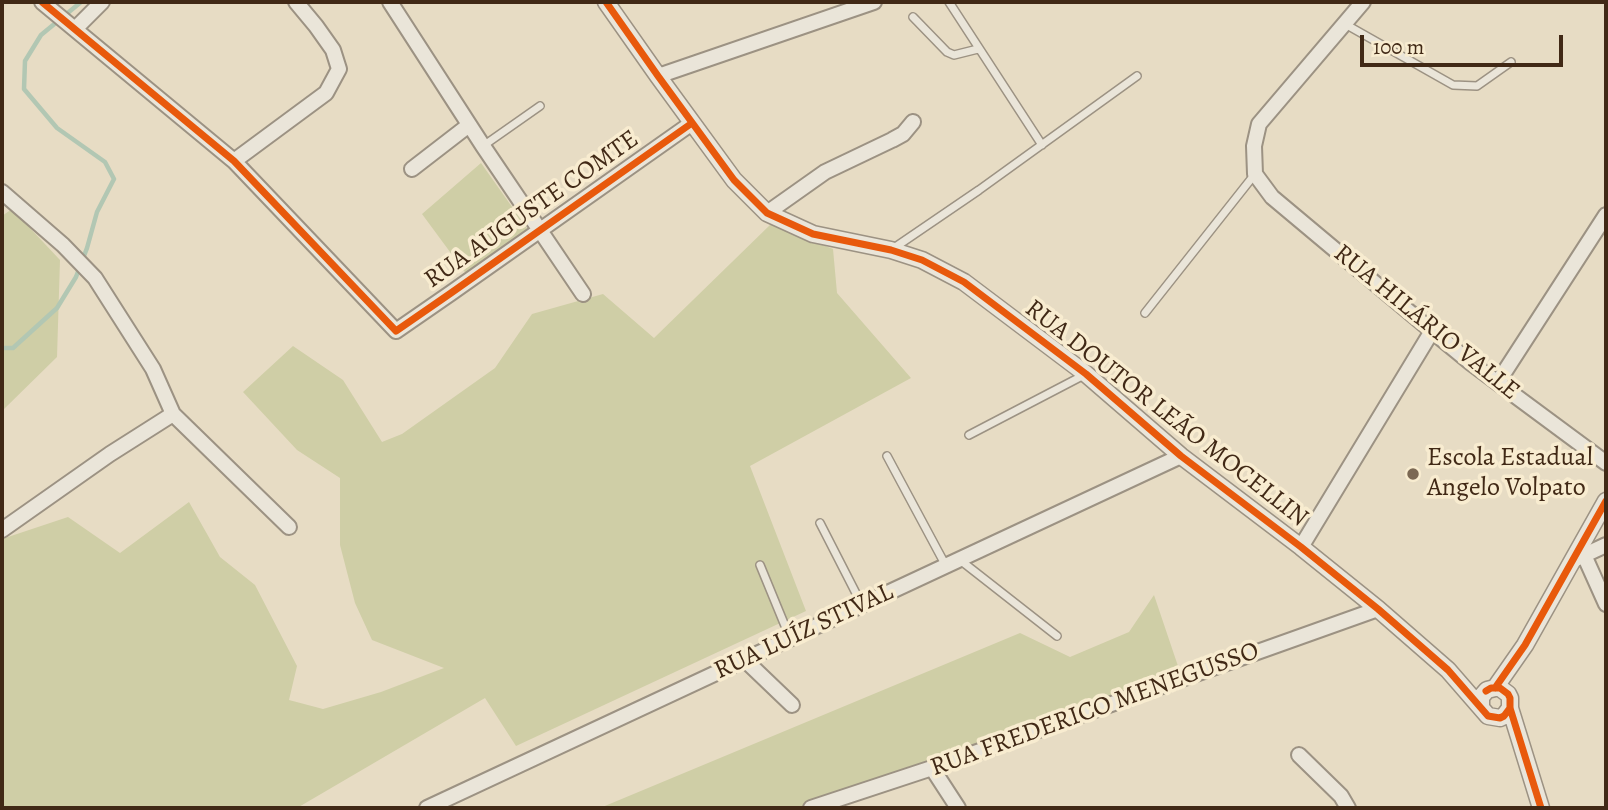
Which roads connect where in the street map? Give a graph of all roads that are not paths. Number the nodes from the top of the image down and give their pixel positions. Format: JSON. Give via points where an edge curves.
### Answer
{"nodes":[{"id":1,"x":42,"y":2,"type":"edge"},
{"id":2,"x":102,"y":2,"type":"edge"},
{"id":3,"x":296,"y":2,"type":"edge"},
{"id":4,"x":390,"y":2,"type":"edge"},
{"id":5,"x":606,"y":2,"type":"edge"},
{"id":6,"x":874,"y":2,"type":"edge"},
{"id":7,"x":949,"y":2,"type":"edge"},
{"id":8,"x":1363,"y":2,"type":"edge"},
{"id":9,"x":913,"y":17,"type":"dead end"},
{"id":10,"x":1345,"y":24,"type":"junction"},
{"id":11,"x":71,"y":26,"type":"junction"},
{"id":12,"x":978,"y":49,"type":"junction"},
{"id":13,"x":1511,"y":62,"type":"dead end"},
{"id":14,"x":658,"y":76,"type":"junction"},
{"id":15,"x":1138,"y":76,"type":"dead end"},
{"id":16,"x":540,"y":106,"type":"dead end"},
{"id":17,"x":913,"y":122,"type":"dead end"},
{"id":18,"x":692,"y":123,"type":"junction"},
{"id":19,"x":469,"y":125,"type":"junction"},
{"id":20,"x":1042,"y":145,"type":"junction"},
{"id":21,"x":483,"y":146,"type":"junction"},
{"id":22,"x":234,"y":161,"type":"junction"},
{"id":23,"x":412,"y":169,"type":"dead end"},
{"id":24,"x":1255,"y":174,"type":"junction"},
{"id":25,"x":2,"y":192,"type":"edge"},
{"id":26,"x":767,"y":214,"type":"junction"},
{"id":27,"x":1606,"y":215,"type":"edge"},
{"id":28,"x":539,"y":230,"type":"junction"},
{"id":29,"x":891,"y":250,"type":"junction"},
{"id":30,"x":583,"y":294,"type":"dead end"},
{"id":31,"x":1145,"y":313,"type":"dead end"},
{"id":32,"x":1432,"y":331,"type":"junction"},
{"id":33,"x":1086,"y":374,"type":"junction"},
{"id":34,"x":1498,"y":383,"type":"junction"},
{"id":35,"x":173,"y":414,"type":"junction"},
{"id":36,"x":969,"y":435,"type":"dead end"},
{"id":37,"x":887,"y":456,"type":"dead end"},
{"id":38,"x":1181,"y":456,"type":"junction"},
{"id":39,"x":1606,"y":463,"type":"edge"},
{"id":40,"x":1606,"y":501,"type":"edge"},
{"id":41,"x":820,"y":523,"type":"dead end"},
{"id":42,"x":289,"y":527,"type":"dead end"},
{"id":43,"x":2,"y":530,"type":"edge"},
{"id":44,"x":1606,"y":545,"type":"edge"},
{"id":45,"x":1301,"y":547,"type":"junction"},
{"id":46,"x":1579,"y":557,"type":"junction"},
{"id":47,"x":953,"y":563,"type":"junction"},
{"id":48,"x":760,"y":565,"type":"dead end"},
{"id":49,"x":1606,"y":604,"type":"edge"},
{"id":50,"x":862,"y":605,"type":"junction"},
{"id":51,"x":1378,"y":609,"type":"junction"},
{"id":52,"x":1057,"y":636,"type":"dead end"},
{"id":53,"x":791,"y":638,"type":"junction"},
{"id":54,"x":745,"y":660,"type":"junction"},
{"id":55,"x":1496,"y":701,"type":"junction"},
{"id":56,"x":792,"y":705,"type":"dead end"},
{"id":57,"x":1299,"y":755,"type":"dead end"},
{"id":58,"x":932,"y":768,"type":"junction"},
{"id":59,"x":427,"y":808,"type":"edge"},
{"id":60,"x":811,"y":808,"type":"edge"},
{"id":61,"x":958,"y":808,"type":"edge"},
{"id":62,"x":1348,"y":808,"type":"edge"},
{"id":63,"x":1541,"y":808,"type":"edge"}],
"edges":[{"from":1,"to":11,"type":"street"},
{"from":2,"to":11,"type":"street"},
{"from":3,"to":22,"type":"street","via":[[333,50],[339,69],[326,93]]},
{"from":4,"to":19,"type":"street"},
{"from":5,"to":14,"type":"street","name":"RUA DOUTOR LEÃO MOCELLIN"},
{"from":6,"to":14,"type":"street"},
{"from":7,"to":12,"type":"lane"},
{"from":8,"to":10,"type":"street"},
{"from":9,"to":12,"type":"lane","via":[[947,52],[954,55]]},
{"from":10,"to":13,"type":"lane","via":[[1453,85],[1477,86]]},
{"from":10,"to":24,"type":"street","via":[[1259,124]]},
{"from":11,"to":22,"type":"street"},
{"from":12,"to":20,"type":"lane"},
{"from":14,"to":18,"type":"street","name":"RUA DOUTOR LEÃO MOCELLIN"},
{"from":15,"to":20,"type":"lane"},
{"from":16,"to":21,"type":"lane"},
{"from":17,"to":26,"type":"street","via":[[903,134],[825,172]]},
{"from":18,"to":26,"type":"street","name":"RUA DOUTOR LEÃO MOCELLIN","via":[[733,180]]},
{"from":18,"to":28,"type":"street","name":"RUA AUGUSTE COMTE"},
{"from":19,"to":21,"type":"street"},
{"from":19,"to":23,"type":"street"},
{"from":20,"to":29,"type":"lane"},
{"from":21,"to":28,"type":"street"},
{"from":22,"to":28,"type":"street","name":"RUA AUGUSTE COMTE","via":[[396,331]]},
{"from":24,"to":31,"type":"lane"},
{"from":24,"to":32,"type":"street","name":"RUA HILÁRIO VALLE","via":[[1272,197]]},
{"from":25,"to":35,"type":"street","via":[[95,278],[153,369]]},
{"from":26,"to":29,"type":"street","name":"RUA DOUTOR LEÃO MOCELLIN","via":[[813,234]]},
{"from":27,"to":34,"type":"street"},
{"from":28,"to":30,"type":"street"},
{"from":29,"to":33,"type":"street","name":"RUA DOUTOR LEÃO MOCELLIN","via":[[964,282]]},
{"from":32,"to":34,"type":"street","name":"RUA HILÁRIO VALLE"},
{"from":32,"to":45,"type":"street"},
{"from":33,"to":36,"type":"lane"},
{"from":33,"to":38,"type":"street","name":"RUA DOUTOR LEÃO MOCELLIN"},
{"from":34,"to":39,"type":"street","name":"RUA HILÁRIO VALLE"},
{"from":35,"to":42,"type":"street"},
{"from":35,"to":43,"type":"street"},
{"from":37,"to":47,"type":"lane"},
{"from":38,"to":45,"type":"street","name":"RUA DOUTOR LEÃO MOCELLIN"},
{"from":38,"to":47,"type":"street","name":"RUA LUÍZ STIVAL"},
{"from":40,"to":46,"type":"street"},
{"from":41,"to":50,"type":"lane"},
{"from":44,"to":46,"type":"street"},
{"from":45,"to":51,"type":"street","name":"RUA DOUTOR LEÃO MOCELLIN"},
{"from":46,"to":49,"type":"street"},
{"from":46,"to":55,"type":"street"},
{"from":47,"to":50,"type":"street","name":"RUA LUÍZ STIVAL"},
{"from":47,"to":52,"type":"lane"},
{"from":48,"to":53,"type":"lane"},
{"from":50,"to":53,"type":"street","name":"RUA LUÍZ STIVAL"},
{"from":51,"to":55,"type":"street","name":"RUA DOUTOR LEÃO MOCELLIN","via":[[1448,670]]},
{"from":51,"to":58,"type":"street","name":"RUA FREDERICO MENEGUSSO"},
{"from":53,"to":54,"type":"street","name":"RUA LUÍZ STIVAL"},
{"from":54,"to":56,"type":"street"},
{"from":54,"to":59,"type":"street","name":"RUA LUÍZ STIVAL"},
{"from":55,"to":63,"type":"street","name":"RUA DOUTOR LEÃO MOCELLIN","via":[[1526,760]]},
{"from":57,"to":62,"type":"street"},
{"from":58,"to":60,"type":"street","name":"RUA FREDERICO MENEGUSSO"},
{"from":58,"to":61,"type":"street"}]}
